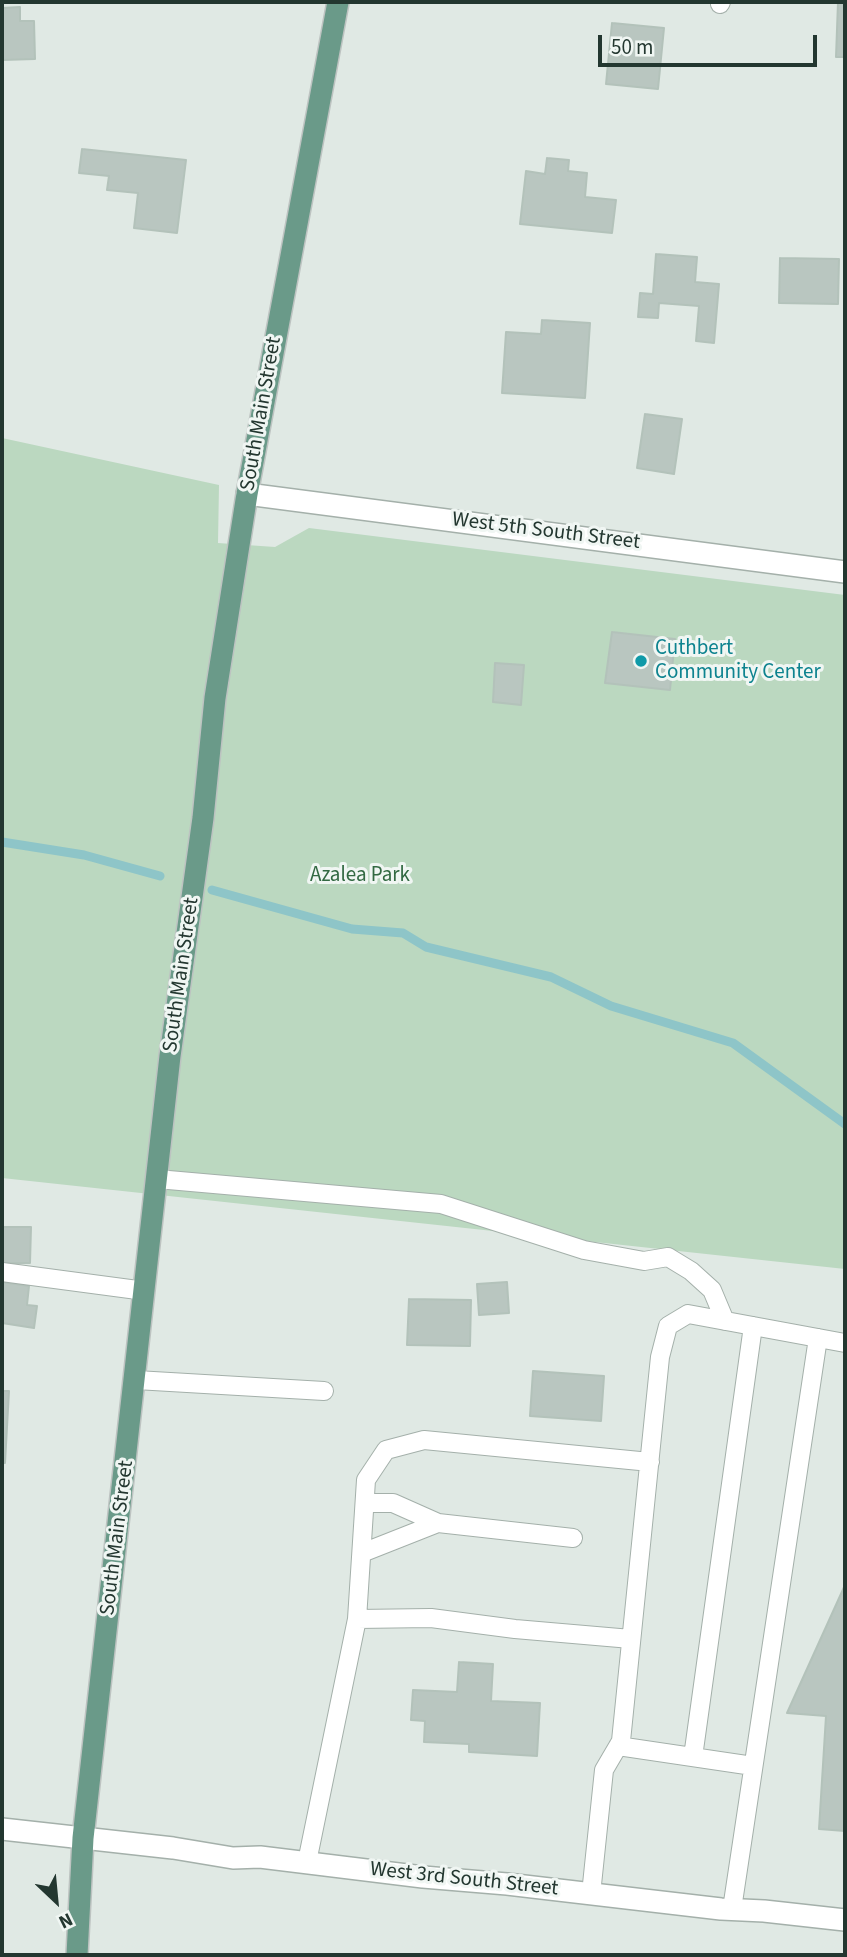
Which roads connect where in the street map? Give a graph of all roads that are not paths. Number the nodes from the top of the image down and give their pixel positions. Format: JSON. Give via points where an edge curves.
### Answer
{"nodes":[{"id":1,"x":338,"y":2,"type":"edge"},
{"id":2,"x":247,"y":494,"type":"junction"},
{"id":3,"x":845,"y":572,"type":"edge"},
{"id":4,"x":157,"y":1179,"type":"junction"},
{"id":5,"x":2,"y":1272,"type":"edge"},
{"id":6,"x":145,"y":1291,"type":"junction"},
{"id":7,"x":725,"y":1321,"type":"junction"},
{"id":8,"x":752,"y":1326,"type":"junction"},
{"id":9,"x":818,"y":1338,"type":"junction"},
{"id":10,"x":845,"y":1343,"type":"edge"},
{"id":11,"x":136,"y":1380,"type":"junction"},
{"id":12,"x":324,"y":1391,"type":"dead end"},
{"id":13,"x":650,"y":1462,"type":"junction"},
{"id":14,"x":365,"y":1503,"type":"junction"},
{"id":15,"x":438,"y":1523,"type":"junction"},
{"id":16,"x":573,"y":1538,"type":"dead end"},
{"id":17,"x":362,"y":1553,"type":"junction"},
{"id":18,"x":357,"y":1619,"type":"junction"},
{"id":19,"x":631,"y":1639,"type":"junction"},
{"id":20,"x":618,"y":1746,"type":"junction"},
{"id":21,"x":693,"y":1757,"type":"junction"},
{"id":22,"x":753,"y":1766,"type":"junction"},
{"id":23,"x":2,"y":1829,"type":"edge"},
{"id":24,"x":83,"y":1838,"type":"junction"},
{"id":25,"x":307,"y":1862,"type":"junction"},
{"id":26,"x":592,"y":1894,"type":"junction"},
{"id":27,"x":732,"y":1909,"type":"junction"},
{"id":28,"x":845,"y":1920,"type":"edge"},
{"id":29,"x":77,"y":1955,"type":"edge"}],
"edges":[{"from":1,"to":2,"type":"main road","name":"South Main Street"},
{"from":2,"to":3,"type":"street","name":"West 5th South Street"},
{"from":2,"to":4,"type":"main road","name":"South Main Street","via":[[215,698]]},
{"from":4,"to":6,"type":"main road","name":"South Main Street"},
{"from":4,"to":7,"type":"lane","via":[[441,1204],[584,1250],[644,1262],[668,1257],[712,1290]]},
{"from":5,"to":6,"type":"lane"},
{"from":6,"to":11,"type":"main road","name":"South Main Street"},
{"from":7,"to":8,"type":"lane"},
{"from":7,"to":13,"type":"lane","via":[[688,1314],[668,1326],[660,1357]]},
{"from":8,"to":9,"type":"lane"},
{"from":8,"to":21,"type":"lane"},
{"from":9,"to":10,"type":"lane"},
{"from":9,"to":22,"type":"lane"},
{"from":11,"to":12,"type":"lane"},
{"from":11,"to":24,"type":"main road","name":"South Main Street"},
{"from":13,"to":14,"type":"lane","via":[[424,1440],[386,1450],[366,1480]]},
{"from":13,"to":19,"type":"lane"},
{"from":14,"to":15,"type":"lane","via":[[393,1503]]},
{"from":14,"to":17,"type":"lane"},
{"from":15,"to":16,"type":"lane"},
{"from":15,"to":17,"type":"lane"},
{"from":17,"to":18,"type":"lane"},
{"from":18,"to":19,"type":"lane","via":[[431,1618]]},
{"from":18,"to":25,"type":"lane"},
{"from":19,"to":20,"type":"lane"},
{"from":20,"to":21,"type":"lane"},
{"from":20,"to":26,"type":"lane","via":[[604,1770]]},
{"from":21,"to":22,"type":"lane"},
{"from":22,"to":27,"type":"lane"},
{"from":23,"to":24,"type":"street","name":"West 3rd South Street"},
{"from":24,"to":25,"type":"street","name":"West 3rd South Street","via":[[222,1857]]},
{"from":24,"to":29,"type":"main road","name":"South Main Street"},
{"from":25,"to":26,"type":"street","name":"West 3rd South Street"},
{"from":26,"to":27,"type":"street","name":"West 3rd South Street"},
{"from":27,"to":28,"type":"street","name":"West 3rd South Street"}]}
